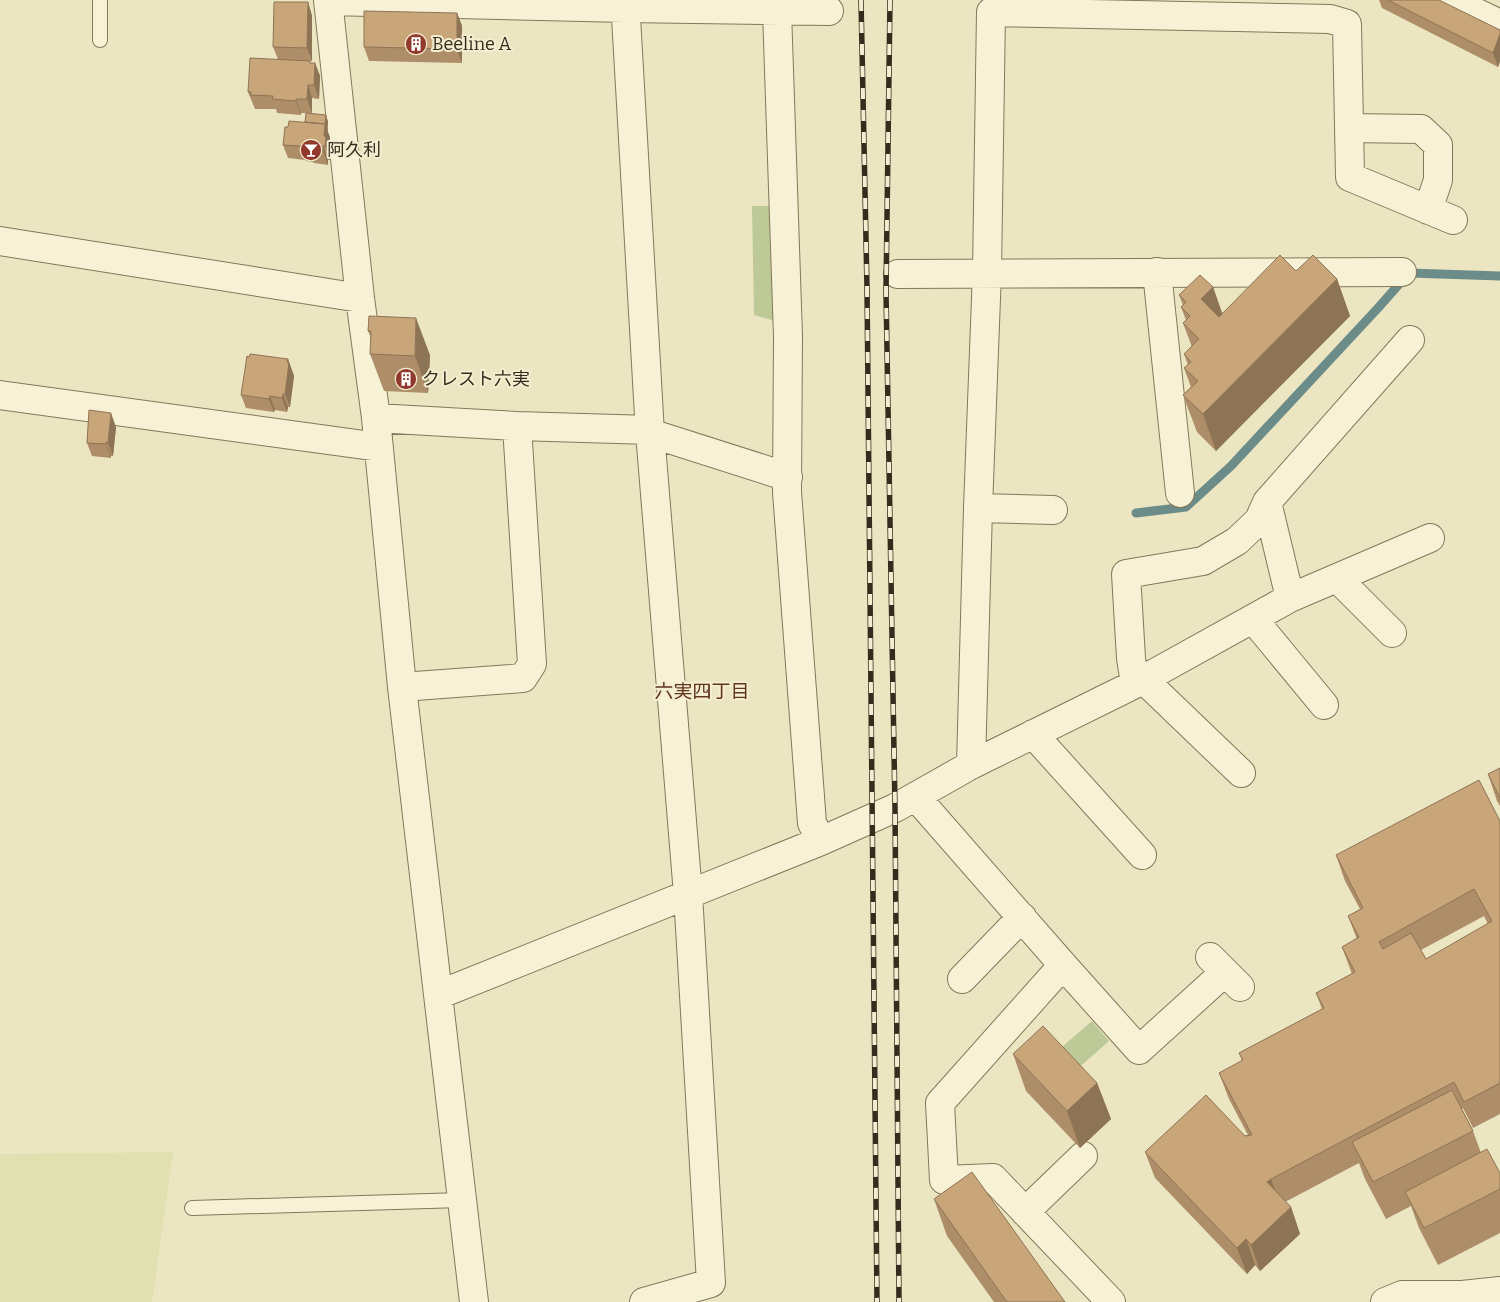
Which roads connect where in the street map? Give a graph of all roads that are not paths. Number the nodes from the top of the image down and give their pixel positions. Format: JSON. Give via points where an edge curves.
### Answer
{"nodes":[{"id":1,"x":100,"y":0,"type":"edge"},
{"id":2,"x":328,"y":0,"type":"edge"},
{"id":3,"x":1450,"y":0,"type":"edge"},
{"id":4,"x":626,"y":4,"type":"edge"},
{"id":5,"x":1042,"y":6,"type":"edge"},
{"id":6,"x":1170,"y":8,"type":"edge"},
{"id":7,"x":777,"y":11,"type":"junction"},
{"id":8,"x":829,"y":11,"type":"dead end"},
{"id":9,"x":1500,"y":24,"type":"edge"},
{"id":10,"x":100,"y":40,"type":"dead end"},
{"id":11,"x":1349,"y":128,"type":"junction"},
{"id":12,"x":0,"y":241,"type":"edge"},
{"id":13,"x":987,"y":272,"type":"junction"},
{"id":14,"x":1157,"y":272,"type":"junction"},
{"id":15,"x":1402,"y":272,"type":"dead end"},
{"id":16,"x":898,"y":274,"type":"dead end"},
{"id":17,"x":360,"y":298,"type":"junction"},
{"id":18,"x":1410,"y":340,"type":"dead end"},
{"id":19,"x":0,"y":396,"type":"edge"},
{"id":20,"x":376,"y":418,"type":"junction"},
{"id":21,"x":517,"y":426,"type":"junction"},
{"id":22,"x":650,"y":432,"type":"junction"},
{"id":23,"x":379,"y":447,"type":"junction"},
{"id":24,"x":788,"y":477,"type":"junction"},
{"id":25,"x":1180,"y":493,"type":"dead end"},
{"id":26,"x":1267,"y":502,"type":"junction"},
{"id":27,"x":978,"y":508,"type":"junction"},
{"id":28,"x":1053,"y":510,"type":"dead end"},
{"id":29,"x":1430,"y":538,"type":"dead end"},
{"id":30,"x":1337,"y":578,"type":"junction"},
{"id":31,"x":1290,"y":598,"type":"junction"},
{"id":32,"x":1253,"y":618,"type":"junction"},
{"id":33,"x":1392,"y":633,"type":"dead end"},
{"id":34,"x":1139,"y":682,"type":"junction"},
{"id":35,"x":402,"y":687,"type":"junction"},
{"id":36,"x":1324,"y":705,"type":"dead end"},
{"id":37,"x":1033,"y":734,"type":"junction"},
{"id":38,"x":971,"y":765,"type":"junction"},
{"id":39,"x":1241,"y":773,"type":"dead end"},
{"id":40,"x":916,"y":797,"type":"junction"},
{"id":41,"x":821,"y":841,"type":"junction"},
{"id":42,"x":1142,"y":855,"type":"dead end"},
{"id":43,"x":688,"y":894,"type":"junction"},
{"id":44,"x":1022,"y":917,"type":"junction"},
{"id":45,"x":1063,"y":965,"type":"junction"},
{"id":46,"x":1225,"y":972,"type":"dead end"},
{"id":47,"x":962,"y":979,"type":"dead end"},
{"id":48,"x":438,"y":995,"type":"junction"},
{"id":49,"x":1083,"y":1156,"type":"dead end"},
{"id":50,"x":462,"y":1200,"type":"junction"},
{"id":51,"x":192,"y":1208,"type":"dead end"},
{"id":52,"x":1025,"y":1212,"type":"junction"},
{"id":53,"x":1500,"y":1292,"type":"edge"},
{"id":54,"x":474,"y":1302,"type":"edge"},
{"id":55,"x":644,"y":1302,"type":"edge"},
{"id":56,"x":1111,"y":1302,"type":"edge"},
{"id":57,"x":1385,"y":1302,"type":"edge"}],
"edges":[{"from":1,"to":10,"type":"lane"},
{"from":2,"to":4,"type":"street"},
{"from":2,"to":17,"type":"street"},
{"from":3,"to":9,"type":"street"},
{"from":4,"to":7,"type":"street"},
{"from":4,"to":22,"type":"street"},
{"from":5,"to":6,"type":"street"},
{"from":5,"to":13,"type":"street","via":[[991,12]]},
{"from":6,"to":11,"type":"street","via":[[1330,19],[1347,24]]},
{"from":7,"to":8,"type":"street"},
{"from":7,"to":24,"type":"street","via":[[788,336]]},
{"from":11,"to":11,"type":"street","via":[[1350,177],[1440,215],[1438,145],[1420,128]]},
{"from":12,"to":17,"type":"street"},
{"from":13,"to":14,"type":"street"},
{"from":13,"to":16,"type":"street"},
{"from":13,"to":27,"type":"street"},
{"from":14,"to":15,"type":"street"},
{"from":14,"to":25,"type":"street"},
{"from":17,"to":20,"type":"street"},
{"from":18,"to":26,"type":"street"},
{"from":19,"to":23,"type":"street"},
{"from":20,"to":21,"type":"street"},
{"from":20,"to":23,"type":"street"},
{"from":21,"to":22,"type":"street"},
{"from":21,"to":35,"type":"street","via":[[532,664],[523,678]]},
{"from":22,"to":24,"type":"street"},
{"from":22,"to":43,"type":"street"},
{"from":23,"to":35,"type":"street"},
{"from":24,"to":41,"type":"street","via":[[812,823]]},
{"from":26,"to":31,"type":"street"},
{"from":26,"to":34,"type":"street","via":[[1254,526],[1203,562],[1126,574],[1131,658]]},
{"from":27,"to":28,"type":"street"},
{"from":27,"to":38,"type":"street"},
{"from":29,"to":30,"type":"street"},
{"from":30,"to":31,"type":"street"},
{"from":30,"to":33,"type":"street"},
{"from":31,"to":32,"type":"street"},
{"from":32,"to":34,"type":"street"},
{"from":32,"to":36,"type":"street"},
{"from":34,"to":37,"type":"street"},
{"from":34,"to":39,"type":"street"},
{"from":35,"to":48,"type":"street"},
{"from":37,"to":38,"type":"street"},
{"from":37,"to":42,"type":"street"},
{"from":38,"to":40,"type":"street"},
{"from":40,"to":41,"type":"street"},
{"from":40,"to":44,"type":"street"},
{"from":41,"to":43,"type":"street"},
{"from":43,"to":48,"type":"street"},
{"from":43,"to":55,"type":"street","via":[[711,1283]]},
{"from":44,"to":45,"type":"street"},
{"from":44,"to":47,"type":"street"},
{"from":45,"to":46,"type":"street","via":[[1139,1050]]},
{"from":45,"to":52,"type":"street","via":[[940,1103],[944,1180],[993,1178]]},
{"from":48,"to":50,"type":"street"},
{"from":49,"to":52,"type":"street"},
{"from":50,"to":51,"type":"lane"},
{"from":50,"to":54,"type":"street"},
{"from":52,"to":56,"type":"street"},
{"from":53,"to":57,"type":"street","via":[[1402,1295]]}]}
